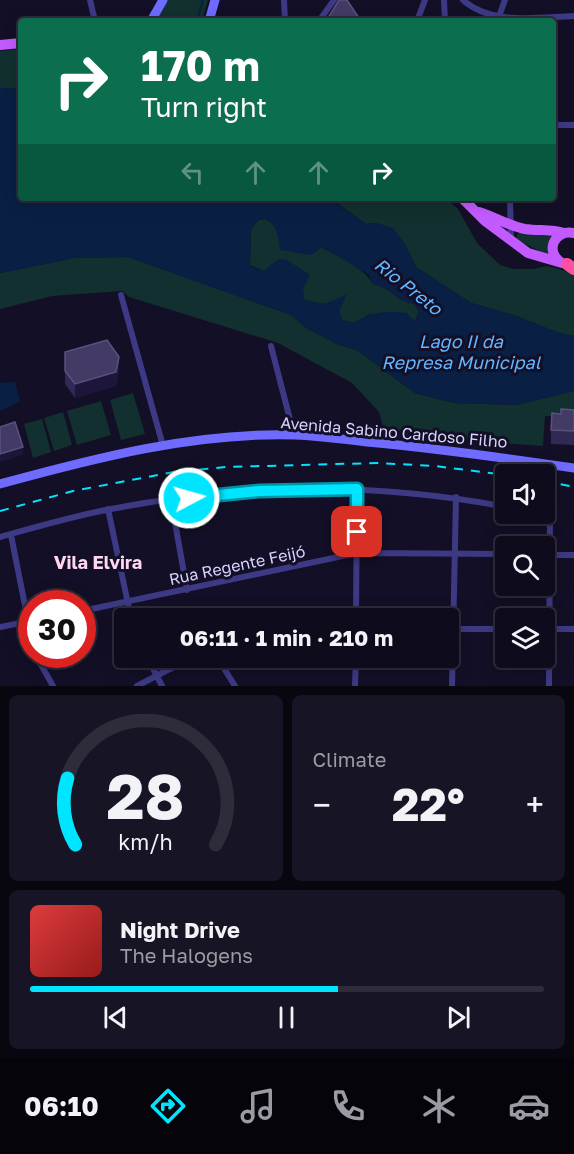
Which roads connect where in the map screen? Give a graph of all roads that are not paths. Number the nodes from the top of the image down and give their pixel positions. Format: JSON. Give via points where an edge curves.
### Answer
{"nodes":[{"id":1,"x":90,"y":0,"type":"edge"},
{"id":2,"x":163,"y":0,"type":"edge"},
{"id":3,"x":215,"y":0,"type":"edge"},
{"id":4,"x":284,"y":0,"type":"edge"},
{"id":5,"x":334,"y":0,"type":"edge"},
{"id":6,"x":425,"y":0,"type":"edge"},
{"id":7,"x":444,"y":0,"type":"edge"},
{"id":8,"x":463,"y":0,"type":"edge"},
{"id":9,"x":505,"y":0,"type":"edge"},
{"id":10,"x":574,"y":16,"type":"edge"},
{"id":11,"x":94,"y":18,"type":"edge"},
{"id":12,"x":153,"y":18,"type":"edge"},
{"id":13,"x":210,"y":18,"type":"edge"},
{"id":14,"x":285,"y":18,"type":"edge"},
{"id":15,"x":321,"y":18,"type":"edge"},
{"id":16,"x":418,"y":18,"type":"edge"},
{"id":17,"x":445,"y":18,"type":"edge"},
{"id":18,"x":496,"y":18,"type":"edge"},
{"id":19,"x":498,"y":18,"type":"edge"},
{"id":20,"x":523,"y":18,"type":"edge"},
{"id":21,"x":18,"y":44,"type":"edge"},
{"id":22,"x":0,"y":45,"type":"edge"},
{"id":23,"x":556,"y":125,"type":"edge"},
{"id":24,"x":574,"y":125,"type":"edge"},
{"id":25,"x":465,"y":201,"type":"edge"},
{"id":26,"x":510,"y":201,"type":"edge"},
{"id":27,"x":476,"y":211,"type":"junction"},
{"id":28,"x":512,"y":225,"type":"junction"},
{"id":29,"x":569,"y":233,"type":"edge"},
{"id":30,"x":511,"y":241,"type":"junction"},
{"id":31,"x":571,"y":264,"type":"edge"},
{"id":32,"x":121,"y":295,"type":"dead end"},
{"id":33,"x":271,"y":346,"type":"dead end"},
{"id":34,"x":294,"y":435,"type":"junction"},
{"id":35,"x":163,"y":446,"type":"junction"},
{"id":36,"x":574,"y":468,"type":"edge"},
{"id":37,"x":0,"y":484,"type":"edge"},
{"id":38,"x":357,"y":489,"type":"junction"},
{"id":39,"x":456,"y":497,"type":"junction"},
{"id":40,"x":171,"y":500,"type":"junction"},
{"id":41,"x":495,"y":505,"type":"edge"},
{"id":42,"x":108,"y":509,"type":"junction"},
{"id":43,"x":11,"y":535,"type":"junction"},
{"id":44,"x":0,"y":537,"type":"edge"},
{"id":45,"x":454,"y":553,"type":"junction"},
{"id":46,"x":357,"y":554,"type":"junction"},
{"id":47,"x":495,"y":554,"type":"edge"},
{"id":48,"x":555,"y":555,"type":"edge"},
{"id":49,"x":574,"y":555,"type":"edge"},
{"id":50,"x":23,"y":590,"type":"edge"},
{"id":51,"x":187,"y":590,"type":"junction"},
{"id":52,"x":127,"y":602,"type":"junction"},
{"id":53,"x":96,"y":608,"type":"edge"},
{"id":54,"x":128,"y":608,"type":"edge"},
{"id":55,"x":356,"y":608,"type":"edge"},
{"id":56,"x":452,"y":608,"type":"edge"},
{"id":57,"x":18,"y":623,"type":"edge"},
{"id":58,"x":0,"y":627,"type":"edge"},
{"id":59,"x":459,"y":628,"type":"edge"},
{"id":60,"x":495,"y":629,"type":"edge"},
{"id":61,"x":555,"y":629,"type":"edge"},
{"id":62,"x":574,"y":629,"type":"edge"},
{"id":63,"x":43,"y":668,"type":"edge"},
{"id":64,"x":153,"y":668,"type":"edge"},
{"id":65,"x":172,"y":668,"type":"edge"},
{"id":66,"x":224,"y":668,"type":"edge"},
{"id":67,"x":356,"y":668,"type":"edge"},
{"id":68,"x":452,"y":668,"type":"edge"},
{"id":69,"x":548,"y":668,"type":"edge"},
{"id":70,"x":157,"y":676,"type":"junction"},
{"id":71,"x":53,"y":686,"type":"edge"},
{"id":72,"x":137,"y":686,"type":"edge"},
{"id":73,"x":162,"y":686,"type":"edge"},
{"id":74,"x":235,"y":686,"type":"edge"},
{"id":75,"x":356,"y":686,"type":"edge"},
{"id":76,"x":452,"y":686,"type":"edge"},
{"id":77,"x":549,"y":686,"type":"edge"}],
"edges":[{"from":1,"to":11,"type":"street"},
{"from":2,"to":12,"type":"main road"},
{"from":3,"to":13,"type":"main road"},
{"from":4,"to":14,"type":"street"},
{"from":5,"to":15,"type":"street"},
{"from":6,"to":16,"type":"street"},
{"from":7,"to":17,"type":"street"},
{"from":8,"to":18,"type":"street"},
{"from":9,"to":19,"type":"street"},
{"from":10,"to":20,"type":"street"},
{"from":21,"to":22,"type":"main road"},
{"from":23,"to":24,"type":"street"},
{"from":25,"to":27,"type":"main road"},
{"from":26,"to":28,"type":"street"},
{"from":27,"to":28,"type":"main road"},
{"from":27,"to":30,"type":"main road"},
{"from":28,"to":29,"type":"main road"},
{"from":28,"to":30,"type":"street"},
{"from":29,"to":31,"type":"main road","via":[[556,238],[552,247],[554,256]]},
{"from":30,"to":31,"type":"main road","via":[[528,253]]},
{"from":32,"to":35,"type":"street"},
{"from":33,"to":34,"type":"street"},
{"from":34,"to":35,"type":"main road","name":"Avenida Sabino Cardoso Filho","via":[[234,437]]},
{"from":34,"to":36,"type":"main road","name":"Avenida Sabino Cardoso Filho","via":[[441,448]]},
{"from":35,"to":37,"type":"main road","name":"Avenida Sabino Cardoso Filho"},
{"from":38,"to":39,"type":"street"},
{"from":38,"to":40,"type":"street","via":[[259,491]]},
{"from":38,"to":46,"type":"street"},
{"from":39,"to":41,"type":"street"},
{"from":39,"to":45,"type":"street"},
{"from":40,"to":42,"type":"street"},
{"from":40,"to":51,"type":"street"},
{"from":42,"to":43,"type":"street"},
{"from":42,"to":52,"type":"street"},
{"from":43,"to":44,"type":"street"},
{"from":43,"to":50,"type":"street"},
{"from":45,"to":46,"type":"street","name":"Rua Regente Feijó"},
{"from":45,"to":47,"type":"street","name":"Rua Regente Feijó"},
{"from":45,"to":56,"type":"street"},
{"from":46,"to":51,"type":"street","name":"Rua Regente Feijó"},
{"from":46,"to":55,"type":"street"},
{"from":48,"to":49,"type":"street"},
{"from":51,"to":52,"type":"street","name":"Rua Regente Feijó"},
{"from":52,"to":53,"type":"street","name":"Rua Regente Feijó"},
{"from":52,"to":54,"type":"street"},
{"from":57,"to":58,"type":"street"},
{"from":59,"to":60,"type":"street"},
{"from":61,"to":62,"type":"street"},
{"from":63,"to":71,"type":"street"},
{"from":64,"to":70,"type":"street"},
{"from":65,"to":70,"type":"street"},
{"from":66,"to":74,"type":"street"},
{"from":67,"to":75,"type":"street"},
{"from":68,"to":76,"type":"street"},
{"from":69,"to":77,"type":"street"},
{"from":70,"to":72,"type":"street"},
{"from":70,"to":73,"type":"street"}]}
